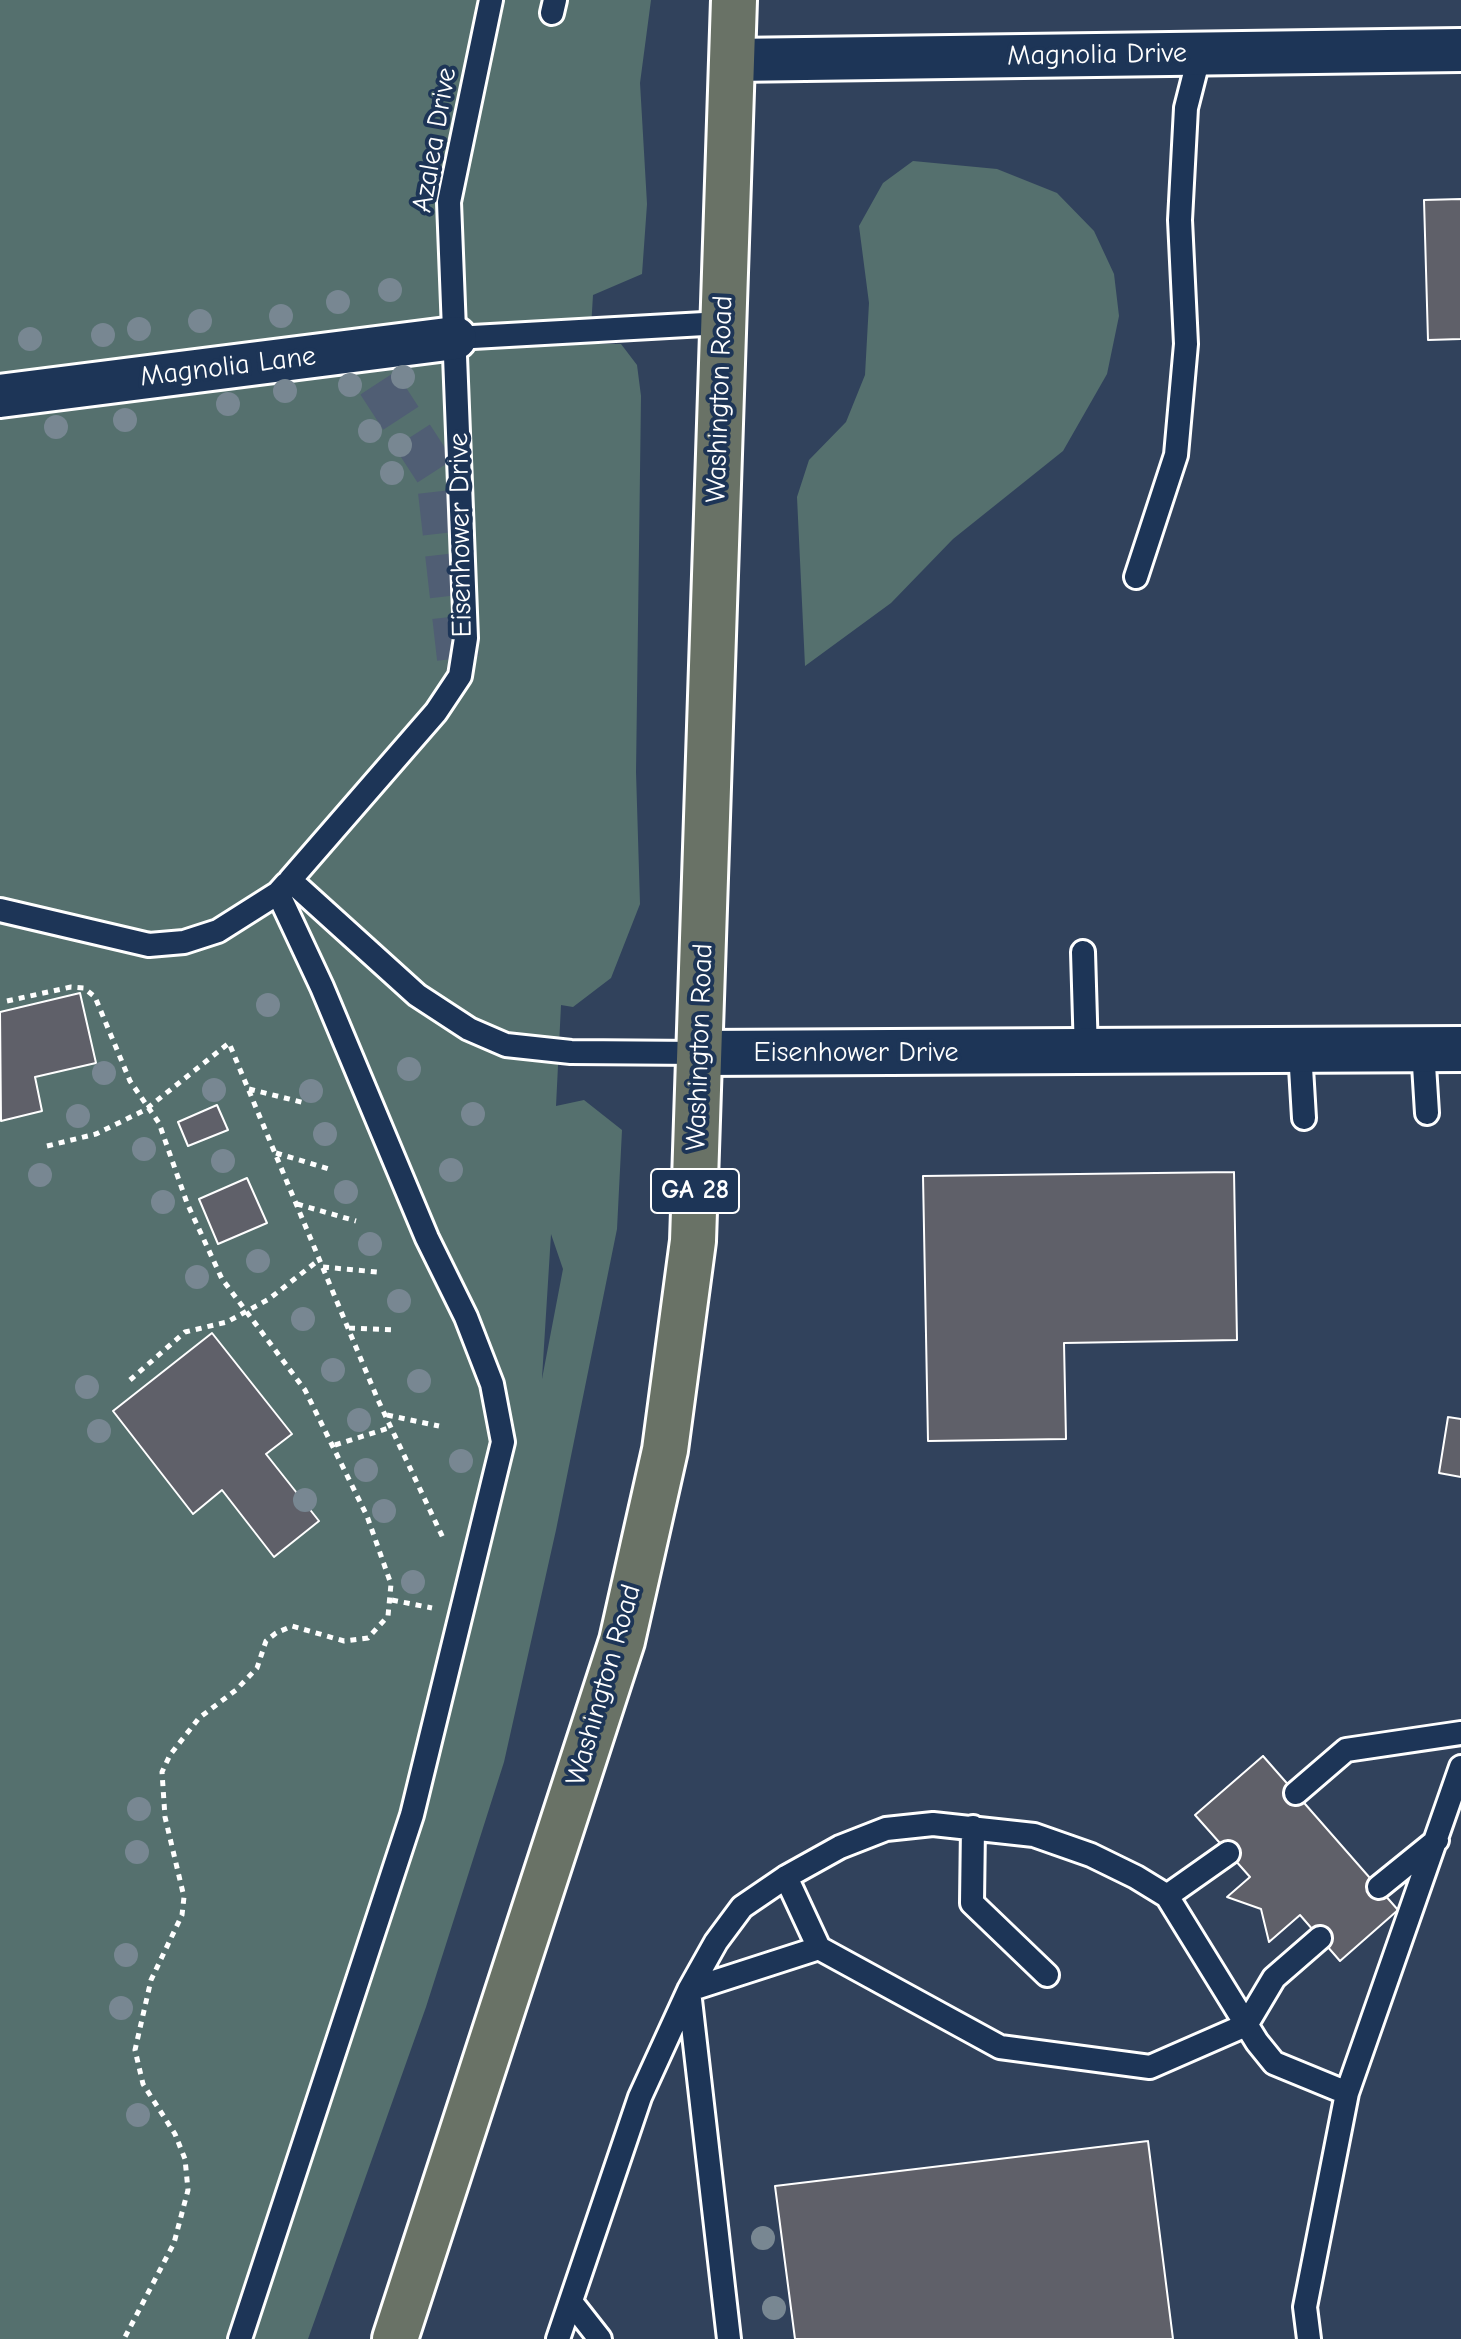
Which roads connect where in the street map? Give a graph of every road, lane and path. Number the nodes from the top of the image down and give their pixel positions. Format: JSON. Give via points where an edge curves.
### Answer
{"nodes":[{"id":1,"x":491,"y":0,"type":"edge"},
{"id":2,"x":734,"y":0,"type":"edge"},
{"id":3,"x":1461,"y":50,"type":"edge"},
{"id":4,"x":1200,"y":53,"type":"junction"},
{"id":5,"x":732,"y":60,"type":"junction"},
{"id":6,"x":722,"y":323,"type":"junction"},
{"id":7,"x":455,"y":338,"type":"junction"},
{"id":8,"x":0,"y":396,"type":"edge"},
{"id":9,"x":1136,"y":577,"type":"dead end"},
{"id":10,"x":284,"y":886,"type":"junction"},
{"id":11,"x":0,"y":910,"type":"edge"},
{"id":12,"x":1083,"y":952,"type":"dead end"},
{"id":13,"x":7,"y":1001,"type":"dead end"},
{"id":14,"x":1442,"y":1049,"type":"edge"},
{"id":15,"x":1300,"y":1051,"type":"junction"},
{"id":16,"x":700,"y":1053,"type":"junction"},
{"id":17,"x":1086,"y":1053,"type":"junction"},
{"id":18,"x":248,"y":1089,"type":"junction"},
{"id":19,"x":305,"y":1103,"type":"dead end"},
{"id":20,"x":149,"y":1106,"type":"junction"},
{"id":21,"x":1427,"y":1113,"type":"dead end"},
{"id":22,"x":1304,"y":1118,"type":"dead end"},
{"id":23,"x":47,"y":1146,"type":"dead end"},
{"id":24,"x":275,"y":1153,"type":"junction"},
{"id":25,"x":332,"y":1170,"type":"dead end"},
{"id":26,"x":296,"y":1203,"type":"junction"},
{"id":27,"x":356,"y":1221,"type":"dead end"},
{"id":28,"x":320,"y":1259,"type":"junction"},
{"id":29,"x":323,"y":1267,"type":"junction"},
{"id":30,"x":377,"y":1272,"type":"dead end"},
{"id":31,"x":245,"y":1310,"type":"junction"},
{"id":32,"x":349,"y":1328,"type":"junction"},
{"id":33,"x":396,"y":1330,"type":"dead end"},
{"id":34,"x":130,"y":1380,"type":"dead end"},
{"id":35,"x":386,"y":1415,"type":"junction"},
{"id":36,"x":439,"y":1426,"type":"dead end"},
{"id":37,"x":392,"y":1427,"type":"junction"},
{"id":38,"x":335,"y":1445,"type":"junction"},
{"id":39,"x":447,"y":1551,"type":"dead end"},
{"id":40,"x":1461,"y":1733,"type":"edge"},
{"id":41,"x":1461,"y":1767,"type":"edge"},
{"id":42,"x":1296,"y":1793,"type":"dead end"},
{"id":43,"x":973,"y":1827,"type":"junction"},
{"id":44,"x":1438,"y":1838,"type":"junction"},
{"id":45,"x":1228,"y":1853,"type":"dead end"},
{"id":46,"x":786,"y":1877,"type":"junction"},
{"id":47,"x":1379,"y":1887,"type":"dead end"},
{"id":48,"x":1167,"y":1896,"type":"junction"},
{"id":49,"x":1320,"y":1938,"type":"dead end"},
{"id":50,"x":819,"y":1948,"type":"junction"},
{"id":51,"x":1047,"y":1975,"type":"dead end"},
{"id":52,"x":689,"y":1990,"type":"junction"},
{"id":53,"x":1246,"y":2025,"type":"junction"},
{"id":54,"x":1347,"y":2093,"type":"junction"},
{"id":55,"x":571,"y":2302,"type":"junction"},
{"id":56,"x":124,"y":2339,"type":"edge"},
{"id":57,"x":240,"y":2339,"type":"edge"},
{"id":58,"x":395,"y":2339,"type":"edge"},
{"id":59,"x":558,"y":2339,"type":"edge"},
{"id":60,"x":600,"y":2339,"type":"edge"},
{"id":61,"x":729,"y":2339,"type":"edge"},
{"id":62,"x":1309,"y":2339,"type":"edge"}],
"edges":[{"from":1,"to":7,"type":"lane","name":"Azalea Drive","via":[[449,202]]},
{"from":2,"to":5,"type":"main road","name":"Washington Road","number":"GA 28"},
{"from":3,"to":4,"type":"street","name":"Magnolia Drive"},
{"from":4,"to":5,"type":"street","name":"Magnolia Drive"},
{"from":4,"to":9,"type":"lane","via":[[1186,108],[1180,220],[1186,344],[1176,455]]},
{"from":5,"to":6,"type":"main road","name":"Washington Road","number":"GA 28"},
{"from":6,"to":7,"type":"lane"},
{"from":6,"to":16,"type":"main road","name":"Washington Road","number":"GA 28"},
{"from":7,"to":8,"type":"street","name":"Magnolia Lane"},
{"from":7,"to":10,"type":"lane","name":"Eisenhower Drive","via":[[466,638],[460,676],[436,712]]},
{"from":10,"to":11,"type":"lane","via":[[218,931],[184,942],[149,945]]},
{"from":10,"to":16,"type":"lane","name":"Eisenhower Drive","via":[[417,995],[469,1029],[506,1045],[571,1052]]},
{"from":10,"to":57,"type":"lane","via":[[427,1238],[466,1317],[492,1384],[503,1442],[412,1815]]},
{"from":12,"to":17,"type":"lane"},
{"from":13,"to":20,"type":"path","via":[[84,988],[95,997],[119,1059]]},
{"from":14,"to":15,"type":"street","name":"Eisenhower Drive"},
{"from":14,"to":21,"type":"lane"},
{"from":15,"to":17,"type":"street","name":"Eisenhower Drive"},
{"from":15,"to":22,"type":"lane"},
{"from":16,"to":17,"type":"street","name":"Eisenhower Drive"},
{"from":16,"to":58,"type":"main road","name":"Washington Road","number":"GA 28","via":[[693,1241],[665,1450],[622,1641]]},
{"from":18,"to":19,"type":"path"},
{"from":18,"to":20,"type":"path","via":[[229,1043]]},
{"from":18,"to":24,"type":"path"},
{"from":20,"to":23,"type":"path","via":[[96,1134]]},
{"from":20,"to":31,"type":"path","via":[[206,1246]]},
{"from":24,"to":25,"type":"path"},
{"from":24,"to":26,"type":"path"},
{"from":26,"to":27,"type":"path"},
{"from":26,"to":28,"type":"path"},
{"from":28,"to":29,"type":"path"},
{"from":28,"to":31,"type":"path","via":[[269,1299]]},
{"from":29,"to":30,"type":"path"},
{"from":29,"to":32,"type":"path"},
{"from":31,"to":34,"type":"path","via":[[214,1326],[185,1332]]},
{"from":31,"to":38,"type":"path","via":[[305,1390]]},
{"from":32,"to":33,"type":"path"},
{"from":32,"to":35,"type":"path"},
{"from":35,"to":36,"type":"path"},
{"from":35,"to":37,"type":"path"},
{"from":37,"to":38,"type":"path"},
{"from":37,"to":39,"type":"path"},
{"from":38,"to":56,"type":"path","via":[[391,1584],[388,1616],[379,1629],[356,1641],[292,1626],[276,1633],[266,1641],[257,1668],[199,1718],[162,1772],[165,1817],[184,1897],[182,1915],[151,1980],[135,2050],[143,2084],[185,2159],[188,2190],[174,2243]]},
{"from":40,"to":42,"type":"lane","via":[[1346,1750]]},
{"from":41,"to":44,"type":"lane"},
{"from":43,"to":46,"type":"lane","via":[[886,1829]]},
{"from":43,"to":48,"type":"lane","via":[[1034,1835],[1091,1855]]},
{"from":43,"to":51,"type":"lane","via":[[972,1903]]},
{"from":44,"to":47,"type":"lane"},
{"from":44,"to":54,"type":"lane"},
{"from":45,"to":48,"type":"lane"},
{"from":46,"to":50,"type":"lane"},
{"from":46,"to":52,"type":"lane","via":[[742,1907]]},
{"from":48,"to":53,"type":"lane"},
{"from":49,"to":53,"type":"lane","via":[[1274,1978]]},
{"from":50,"to":52,"type":"lane"},
{"from":50,"to":53,"type":"lane","via":[[1000,2047],[1150,2067]]},
{"from":52,"to":55,"type":"lane","via":[[640,2097]]},
{"from":52,"to":61,"type":"lane"},
{"from":53,"to":54,"type":"lane","via":[[1274,2063]]},
{"from":54,"to":62,"type":"lane","via":[[1305,2307]]},
{"from":55,"to":59,"type":"lane"},
{"from":55,"to":60,"type":"lane"}]}
